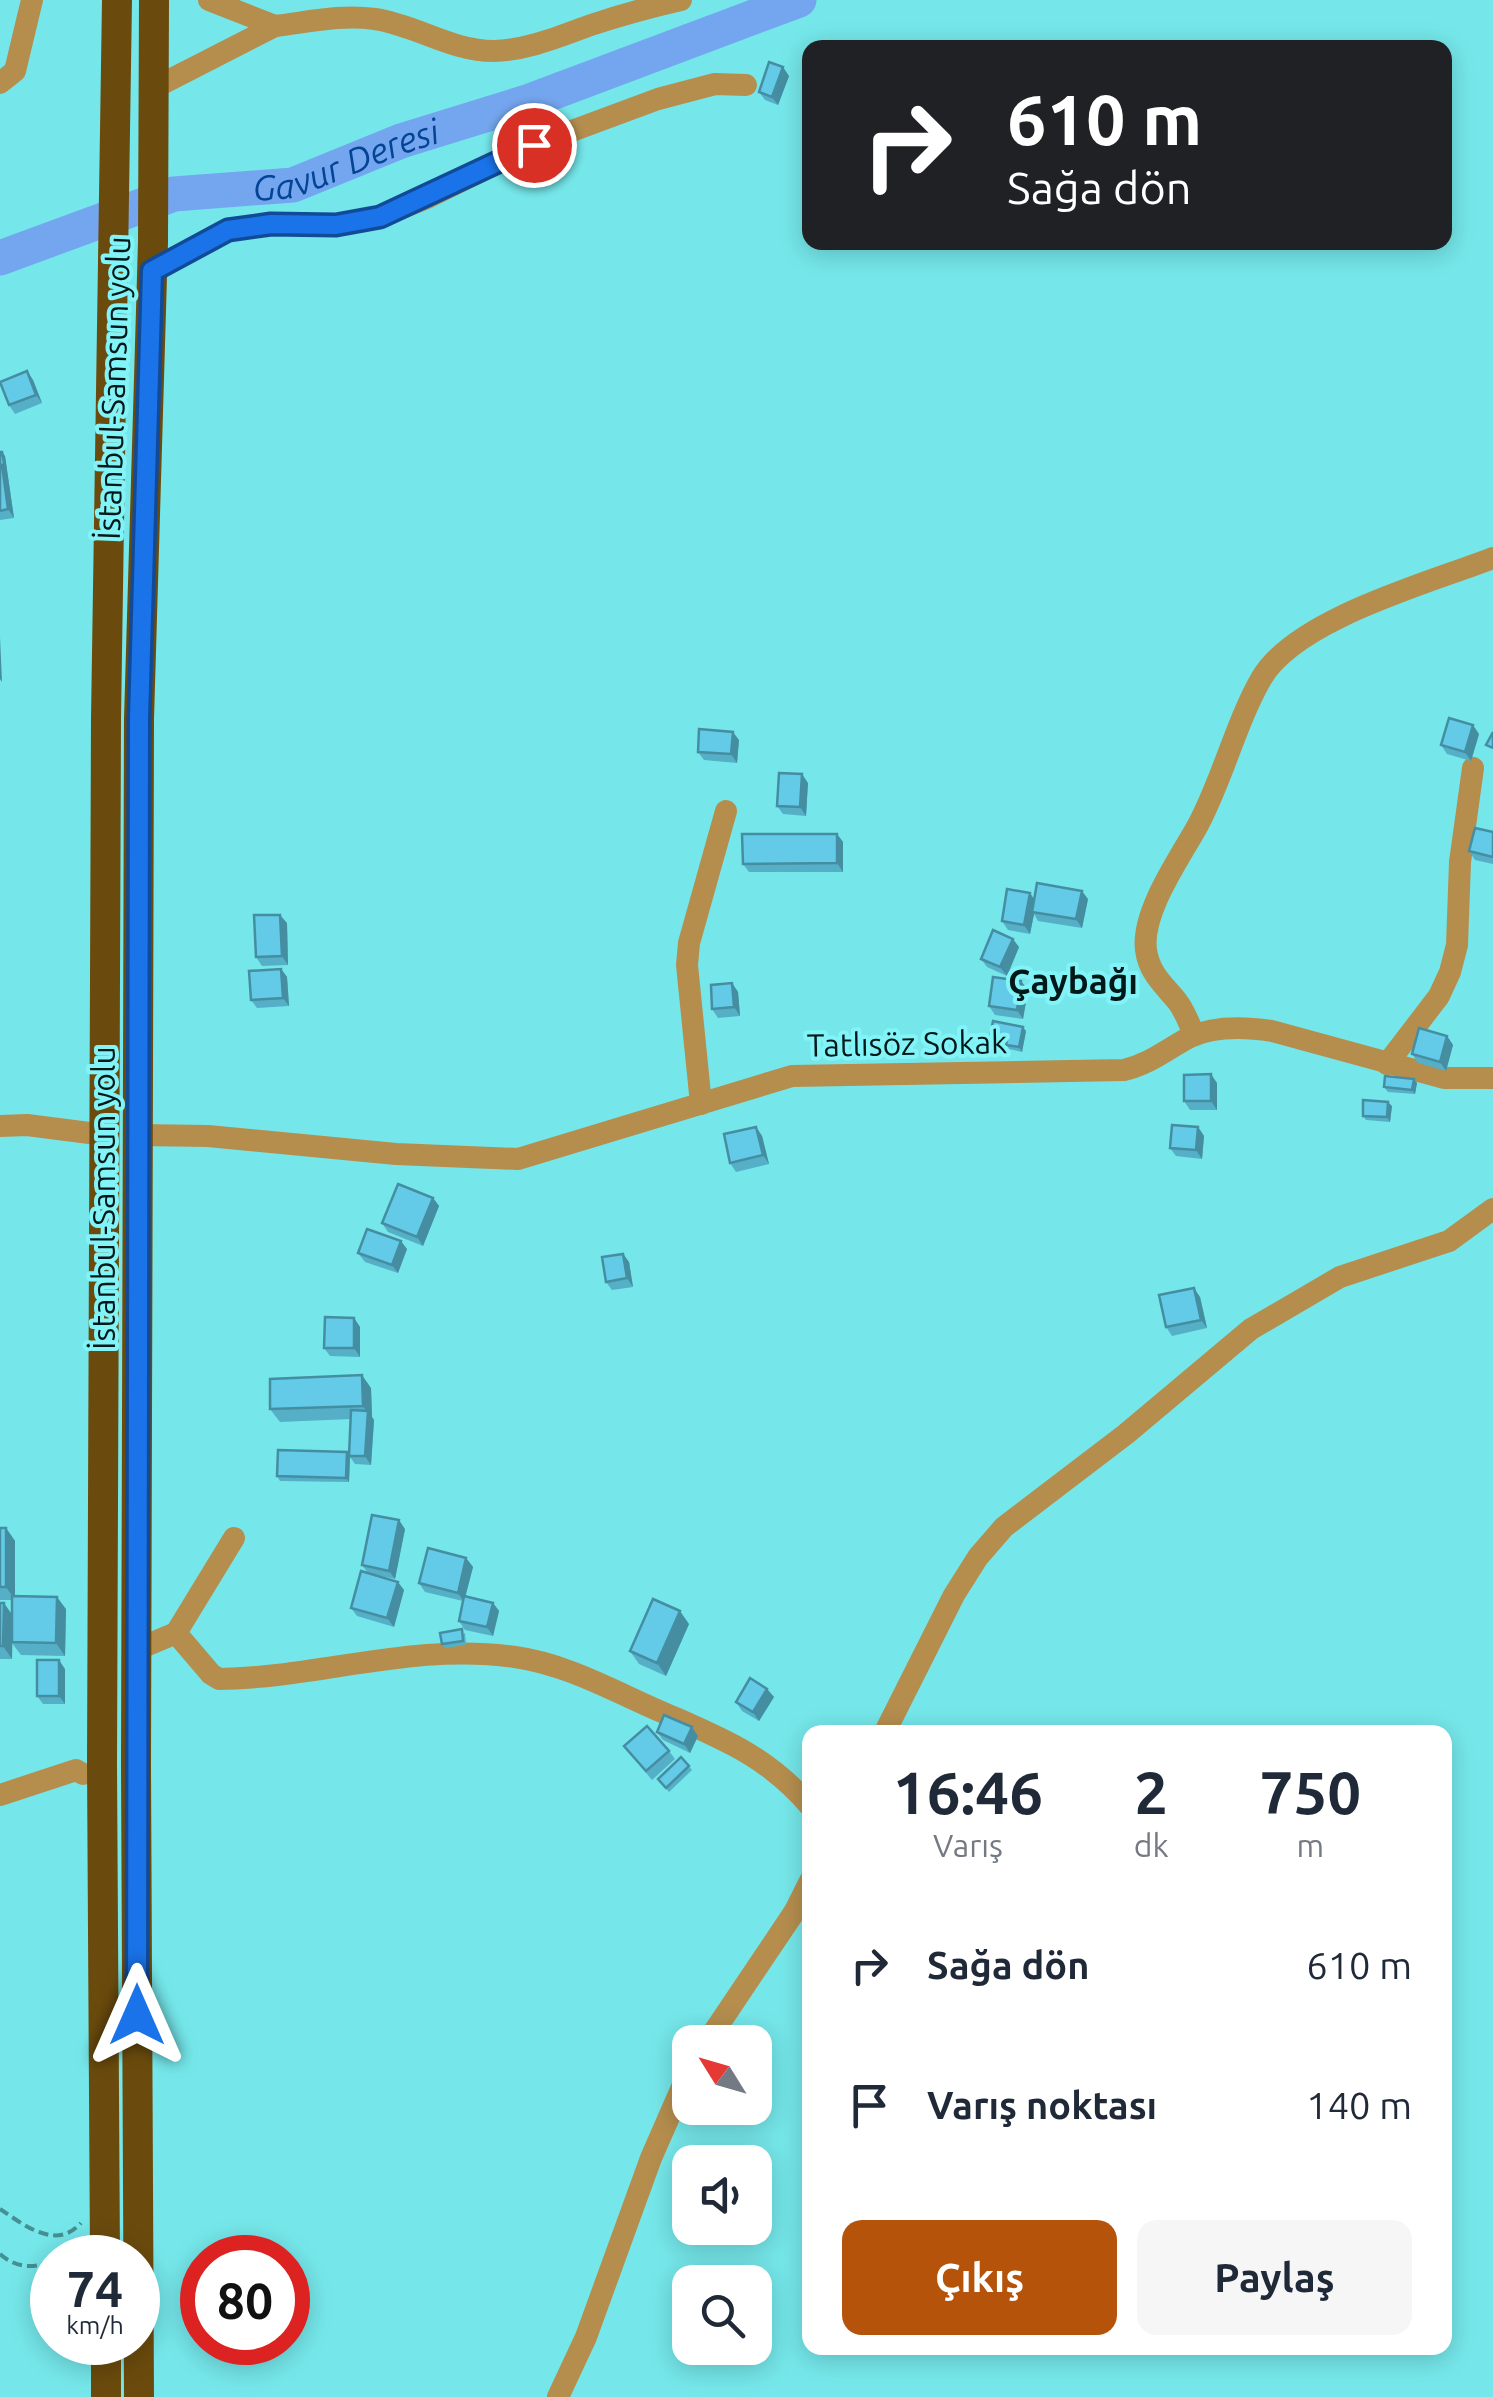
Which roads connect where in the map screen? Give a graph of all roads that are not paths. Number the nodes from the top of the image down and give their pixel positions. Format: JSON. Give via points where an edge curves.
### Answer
{"nodes":[{"id":1,"x":32,"y":0,"type":"edge"},
{"id":2,"x":117,"y":0,"type":"edge"},
{"id":3,"x":154,"y":0,"type":"edge"},
{"id":4,"x":209,"y":0,"type":"edge"},
{"id":5,"x":681,"y":0,"type":"edge"},
{"id":6,"x":275,"y":26,"type":"junction"},
{"id":7,"x":0,"y":83,"type":"edge"},
{"id":8,"x":746,"y":85,"type":"dead end"},
{"id":9,"x":154,"y":88,"type":"junction"},
{"id":10,"x":152,"y":257,"type":"junction"},
{"id":11,"x":1493,"y":558,"type":"edge"},
{"id":12,"x":1474,"y":768,"type":"dead end"},
{"id":13,"x":726,"y":811,"type":"dead end"},
{"id":14,"x":1194,"y":1035,"type":"junction"},
{"id":15,"x":1387,"y":1064,"type":"junction"},
{"id":16,"x":1493,"y":1078,"type":"edge"},
{"id":17,"x":701,"y":1104,"type":"junction"},
{"id":18,"x":0,"y":1126,"type":"edge"},
{"id":19,"x":105,"y":1134,"type":"junction"},
{"id":20,"x":139,"y":1134,"type":"junction"},
{"id":21,"x":1493,"y":1209,"type":"edge"},
{"id":22,"x":234,"y":1538,"type":"dead end"},
{"id":23,"x":176,"y":1633,"type":"junction"},
{"id":24,"x":138,"y":1648,"type":"junction"},
{"id":25,"x":889,"y":1725,"type":"edge"},
{"id":26,"x":83,"y":1774,"type":"dead end"},
{"id":27,"x":0,"y":1795,"type":"edge"},
{"id":28,"x":802,"y":1798,"type":"edge"},
{"id":29,"x":802,"y":1897,"type":"edge"},
{"id":30,"x":719,"y":2025,"type":"edge"},
{"id":31,"x":672,"y":2110,"type":"edge"},
{"id":32,"x":105,"y":2235,"type":"edge"},
{"id":33,"x":106,"y":2365,"type":"edge"},
{"id":34,"x":106,"y":2397,"type":"edge"},
{"id":35,"x":139,"y":2397,"type":"edge"},
{"id":36,"x":558,"y":2397,"type":"edge"}],
"edges":[{"from":1,"to":7,"type":"street","via":[[15,71]]},
{"from":2,"to":19,"type":"highway","name":"İstanbul-Samsun yolu"},
{"from":3,"to":9,"type":"highway","name":"İstanbul-Samsun yolu"},
{"from":4,"to":6,"type":"street"},
{"from":5,"to":6,"type":"street","via":[[494,51],[376,19]]},
{"from":6,"to":9,"type":"street"},
{"from":8,"to":10,"type":"street","via":[[715,84],[658,99],[534,145],[380,217],[228,230]]},
{"from":9,"to":10,"type":"highway","name":"İstanbul-Samsun yolu"},
{"from":10,"to":20,"type":"highway","name":"İstanbul-Samsun yolu","via":[[139,719]]},
{"from":11,"to":14,"type":"street","via":[[1300,638],[1263,676],[1148,926],[1152,970]]},
{"from":12,"to":15,"type":"street","via":[[1450,972]]},
{"from":13,"to":17,"type":"street","via":[[687,966]]},
{"from":14,"to":15,"type":"street","name":"Tatlısöz Sokak","via":[[1246,1027]]},
{"from":14,"to":17,"type":"street","name":"Tatlısöz Sokak","via":[[1124,1070],[792,1076]]},
{"from":15,"to":16,"type":"street","name":"Tatlısöz Sokak","via":[[1444,1078]]},
{"from":17,"to":20,"type":"street","name":"Tatlısöz Sokak","via":[[518,1159]]},
{"from":18,"to":19,"type":"street"},
{"from":19,"to":32,"type":"highway","name":"İstanbul-Samsun yolu"},
{"from":20,"to":24,"type":"highway","name":"İstanbul-Samsun yolu"},
{"from":21,"to":25,"type":"street","via":[[1450,1241],[1340,1278],[1251,1329],[1004,1527],[954,1595]]},
{"from":22,"to":23,"type":"street"},
{"from":23,"to":24,"type":"street"},
{"from":23,"to":28,"type":"street","via":[[220,1679],[424,1654],[545,1663],[723,1739],[771,1767]]},
{"from":24,"to":35,"type":"highway","name":"İstanbul-Samsun yolu"},
{"from":26,"to":27,"type":"street","via":[[62,1772]]},
{"from":29,"to":30,"type":"street"},
{"from":31,"to":36,"type":"street"},
{"from":33,"to":34,"type":"highway"}]}
